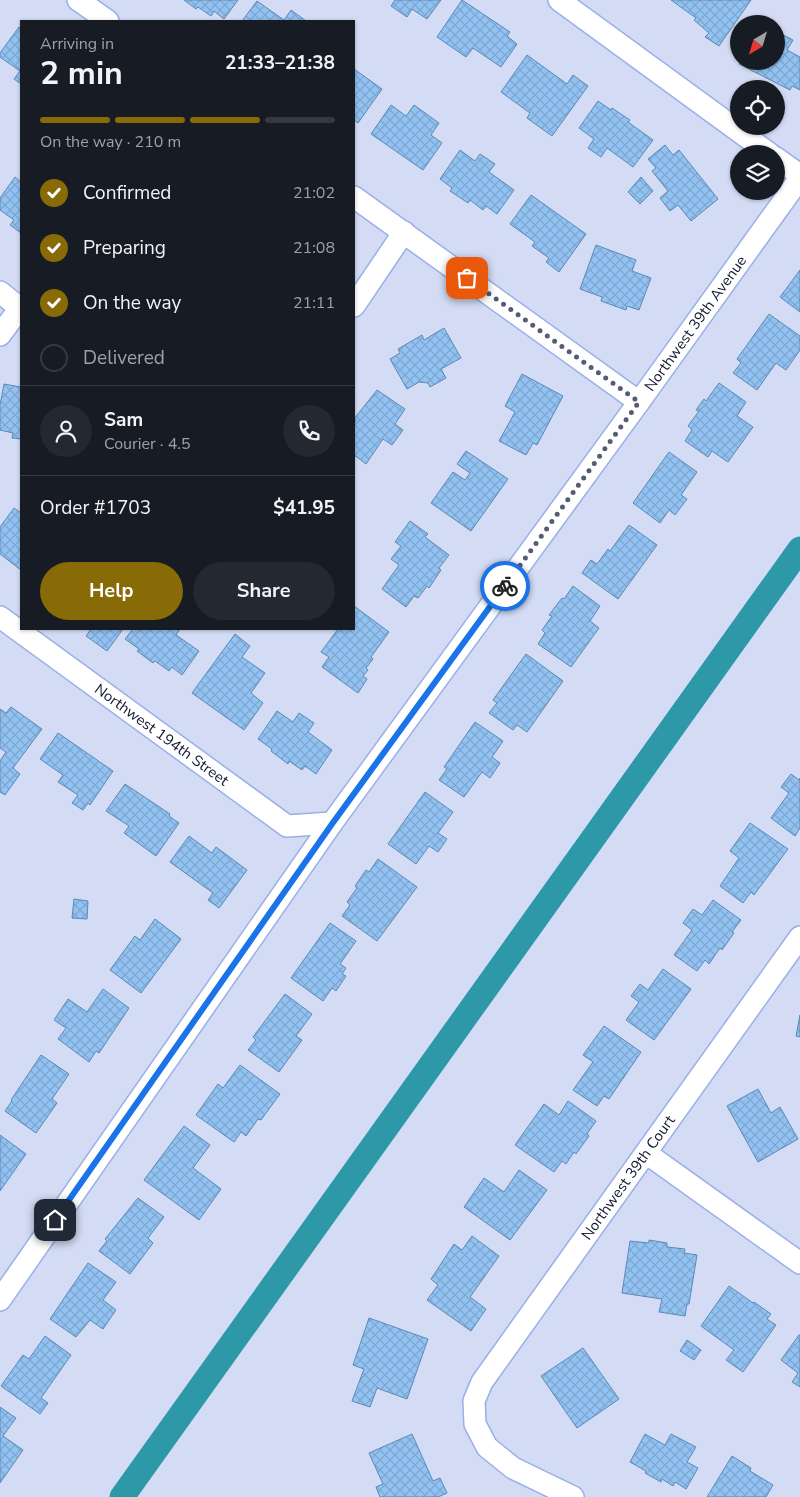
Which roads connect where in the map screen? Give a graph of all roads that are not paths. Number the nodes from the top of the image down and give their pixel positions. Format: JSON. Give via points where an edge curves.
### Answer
{"nodes":[{"id":1,"x":78,"y":0,"type":"edge"},
{"id":2,"x":559,"y":0,"type":"edge"},
{"id":3,"x":107,"y":20,"type":"edge"},
{"id":4,"x":758,"y":145,"type":"edge"},
{"id":5,"x":785,"y":165,"type":"edge"},
{"id":6,"x":800,"y":177,"type":"edge"},
{"id":7,"x":355,"y":198,"type":"edge"},
{"id":8,"x":404,"y":232,"type":"junction"},
{"id":9,"x":0,"y":292,"type":"edge"},
{"id":10,"x":355,"y":305,"type":"edge"},
{"id":11,"x":20,"y":307,"type":"edge"},
{"id":12,"x":20,"y":309,"type":"edge"},
{"id":13,"x":0,"y":335,"type":"edge"},
{"id":14,"x":639,"y":402,"type":"junction"},
{"id":15,"x":0,"y":617,"type":"edge"},
{"id":16,"x":332,"y":824,"type":"junction"},
{"id":17,"x":800,"y":938,"type":"edge"},
{"id":18,"x":646,"y":1153,"type":"junction"},
{"id":19,"x":800,"y":1263,"type":"edge"},
{"id":20,"x":0,"y":1300,"type":"edge"},
{"id":21,"x":573,"y":1497,"type":"edge"}],
"edges":[{"from":1,"to":3,"type":"street"},
{"from":2,"to":4,"type":"street"},
{"from":5,"to":6,"type":"street"},
{"from":6,"to":14,"type":"street","name":"Northwest 39th Avenue"},
{"from":7,"to":8,"type":"street"},
{"from":8,"to":10,"type":"street"},
{"from":8,"to":14,"type":"street"},
{"from":9,"to":11,"type":"street"},
{"from":12,"to":13,"type":"street"},
{"from":14,"to":16,"type":"street","name":"Northwest 39th Avenue"},
{"from":15,"to":16,"type":"street","name":"Northwest 194th Street","via":[[287,826]]},
{"from":16,"to":20,"type":"street","name":"Northwest 39th Avenue"},
{"from":17,"to":18,"type":"street","name":"Northwest 39th Court"},
{"from":18,"to":19,"type":"street"},
{"from":18,"to":21,"type":"street","name":"Northwest 39th Court","via":[[482,1382],[474,1401],[475,1424],[487,1447],[513,1468]]}]}
